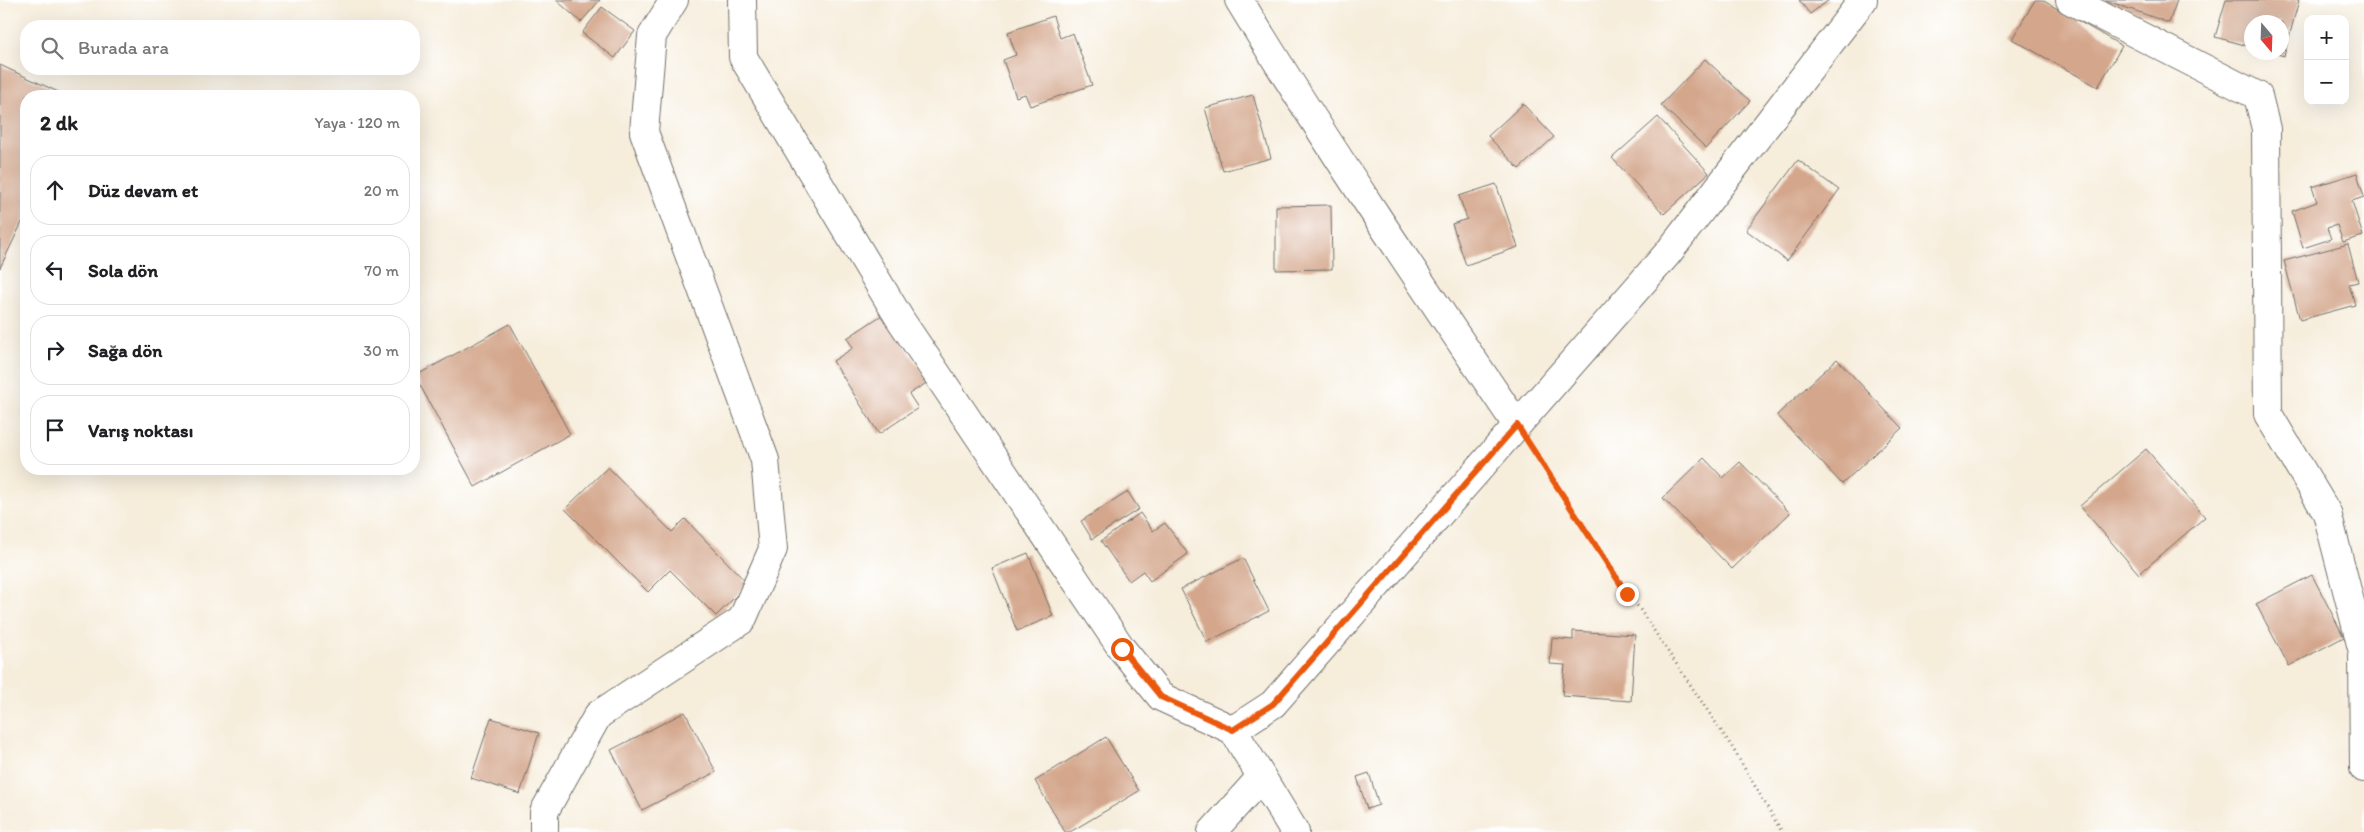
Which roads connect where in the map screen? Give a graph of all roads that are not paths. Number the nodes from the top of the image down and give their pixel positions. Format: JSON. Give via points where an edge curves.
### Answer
{"nodes":[{"id":1,"x":674,"y":0,"type":"edge"},
{"id":2,"x":742,"y":0,"type":"edge"},
{"id":3,"x":1239,"y":0,"type":"edge"},
{"id":4,"x":1863,"y":0,"type":"edge"},
{"id":5,"x":2070,"y":0,"type":"edge"},
{"id":6,"x":1517,"y":425,"type":"junction"},
{"id":7,"x":1233,"y":730,"type":"junction"},
{"id":8,"x":2364,"y":768,"type":"edge"},
{"id":9,"x":1261,"y":777,"type":"junction"},
{"id":10,"x":544,"y":832,"type":"edge"},
{"id":11,"x":1212,"y":832,"type":"edge"},
{"id":12,"x":1294,"y":832,"type":"edge"}],
"edges":[{"from":1,"to":10,"type":"street","via":[[652,36],[644,132],[765,460],[773,549],[742,620],[598,715],[544,812]]},
{"from":2,"to":7,"type":"street","via":[[743,57],[900,319],[1083,592],[1122,649],[1161,697]]},
{"from":3,"to":6,"type":"street","via":[[1393,241]]},
{"from":4,"to":6,"type":"street","via":[[1668,253]]},
{"from":5,"to":8,"type":"street","via":[[2258,96],[2266,128],[2268,414],[2327,513],[2364,652]]},
{"from":6,"to":7,"type":"street","via":[[1273,704]]},
{"from":7,"to":9,"type":"street"},
{"from":9,"to":11,"type":"street"},
{"from":9,"to":12,"type":"street"}]}
